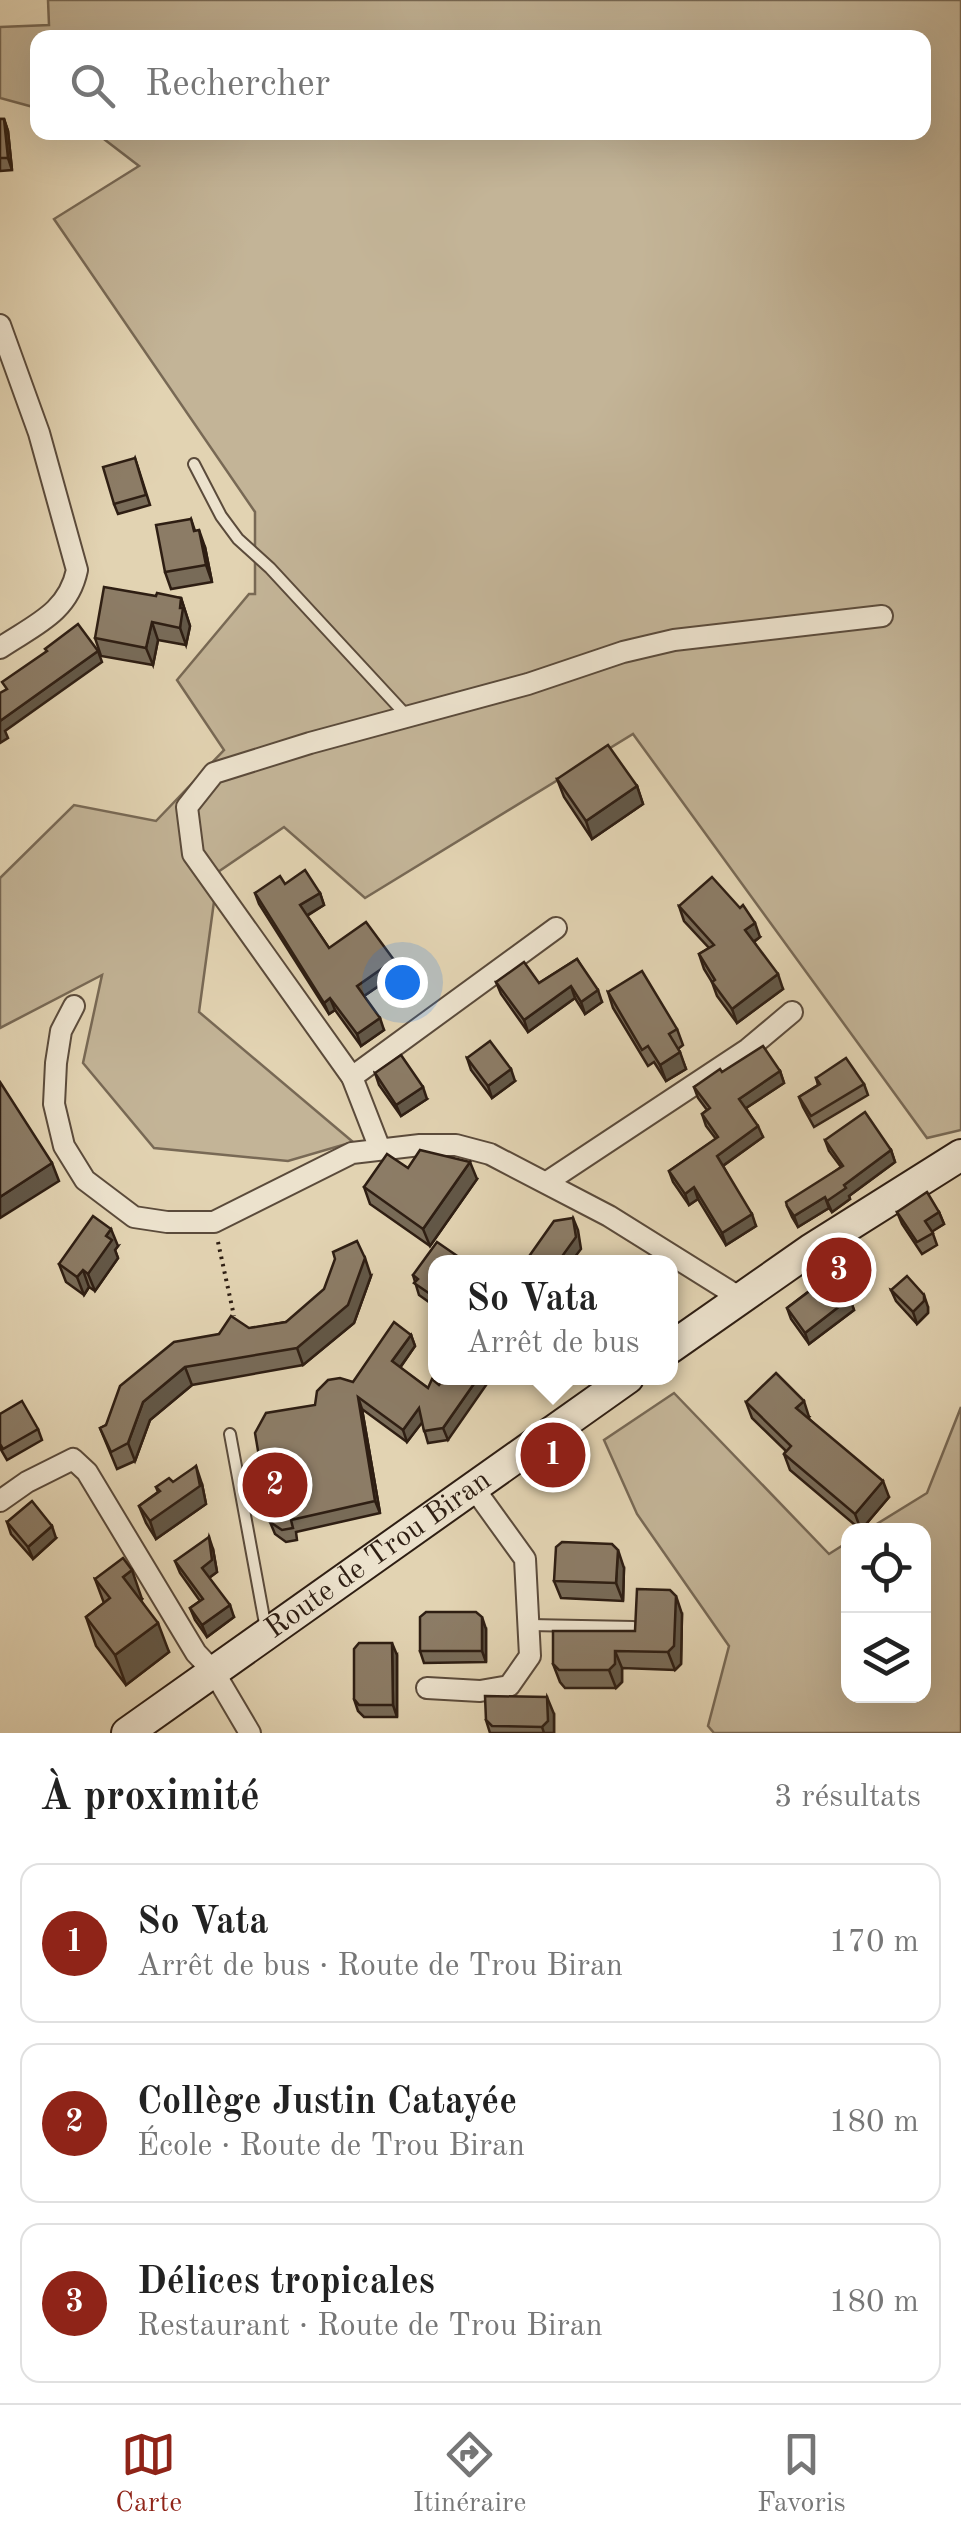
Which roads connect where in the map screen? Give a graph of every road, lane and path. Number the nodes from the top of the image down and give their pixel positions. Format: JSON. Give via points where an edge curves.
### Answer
{"nodes":[{"id":1,"x":0,"y":325,"type":"edge"},
{"id":2,"x":194,"y":464,"type":"dead end"},
{"id":3,"x":882,"y":616,"type":"dead end"},
{"id":4,"x":0,"y":648,"type":"edge"},
{"id":5,"x":406,"y":716,"type":"junction"},
{"id":6,"x":556,"y":928,"type":"dead end"},
{"id":7,"x":74,"y":1006,"type":"dead end"},
{"id":8,"x":792,"y":1012,"type":"dead end"},
{"id":9,"x":352,"y":1077,"type":"junction"},
{"id":10,"x":380,"y":1149,"type":"junction"},
{"id":11,"x":961,"y":1155,"type":"edge"},
{"id":12,"x":547,"y":1182,"type":"junction"},
{"id":13,"x":214,"y":1222,"type":"junction"},
{"id":14,"x":675,"y":1255,"type":"edge"},
{"id":15,"x":678,"y":1257,"type":"edge"},
{"id":16,"x":742,"y":1298,"type":"junction"},
{"id":17,"x":234,"y":1316,"type":"edge"},
{"id":18,"x":678,"y":1342,"type":"edge"},
{"id":19,"x":618,"y":1385,"type":"edge"},
{"id":20,"x":230,"y":1434,"type":"dead end"},
{"id":21,"x":473,"y":1487,"type":"junction"},
{"id":22,"x":0,"y":1501,"type":"edge"},
{"id":23,"x":530,"y":1625,"type":"junction"},
{"id":24,"x":634,"y":1627,"type":"edge"},
{"id":25,"x":267,"y":1633,"type":"junction"},
{"id":26,"x":214,"y":1672,"type":"junction"},
{"id":27,"x":427,"y":1688,"type":"dead end"},
{"id":28,"x":127,"y":1733,"type":"edge"},
{"id":29,"x":250,"y":1733,"type":"edge"}],
"edges":[{"from":1,"to":4,"type":"street","via":[[40,434],[76,570],[62,606]]},
{"from":2,"to":5,"type":"lane","via":[[238,539]]},
{"from":3,"to":5,"type":"street","via":[[674,640]]},
{"from":5,"to":9,"type":"street","via":[[214,773],[187,807],[193,854]]},
{"from":6,"to":9,"type":"street"},
{"from":7,"to":13,"type":"street","via":[[61,1031],[54,1104],[64,1146],[84,1180],[134,1216]]},
{"from":8,"to":12,"type":"street"},
{"from":9,"to":10,"type":"street"},
{"from":10,"to":12,"type":"street","via":[[456,1146],[490,1154]]},
{"from":10,"to":13,"type":"street","via":[[352,1153]]},
{"from":11,"to":16,"type":"main road"},
{"from":12,"to":14,"type":"street"},
{"from":13,"to":17,"type":"path"},
{"from":15,"to":16,"type":"street"},
{"from":16,"to":18,"type":"main road"},
{"from":19,"to":21,"type":"main road","name":"Route de Trou Biran"},
{"from":20,"to":25,"type":"lane"},
{"from":21,"to":23,"type":"street","via":[[525,1560]]},
{"from":21,"to":25,"type":"main road","name":"Route de Trou Biran"},
{"from":22,"to":26,"type":"street","via":[[73,1459],[100,1490],[196,1654]]},
{"from":23,"to":24,"type":"lane"},
{"from":23,"to":27,"type":"street","via":[[530,1656],[509,1686]]},
{"from":25,"to":26,"type":"main road","name":"Route de Trou Biran"},
{"from":26,"to":28,"type":"main road","name":"Route de Trou Biran"},
{"from":26,"to":29,"type":"street"}]}
